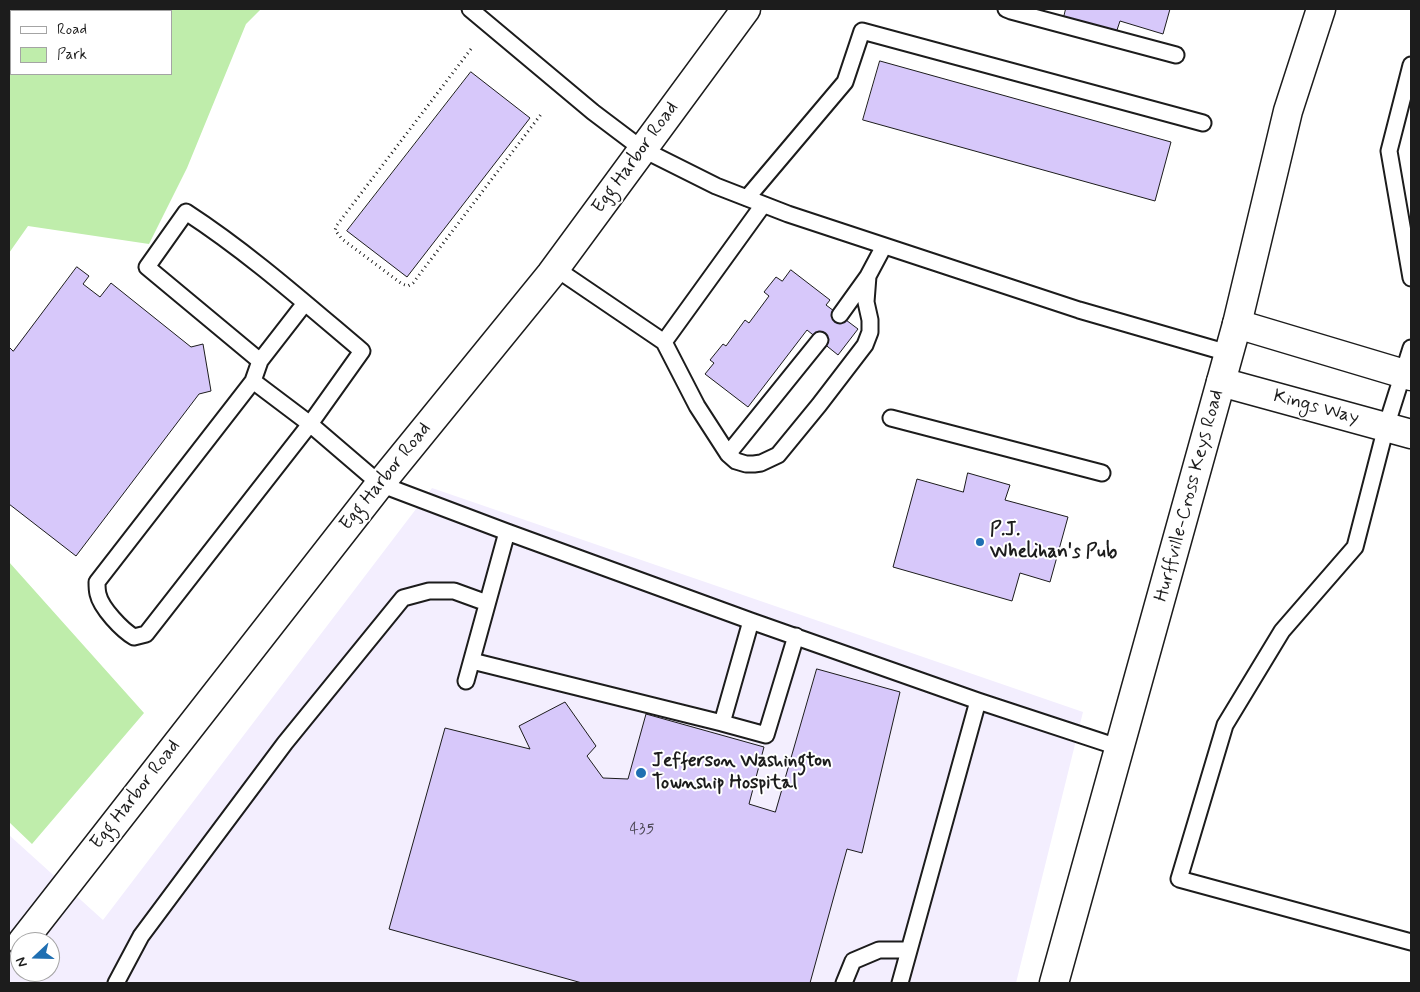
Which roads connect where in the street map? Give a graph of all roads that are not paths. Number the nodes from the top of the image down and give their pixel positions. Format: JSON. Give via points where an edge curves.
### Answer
{"nodes":[{"id":1,"x":746,"y":9,"type":"edge"},
{"id":2,"x":1006,"y":9,"type":"edge"},
{"id":3,"x":1322,"y":9,"type":"edge"},
{"id":4,"x":480,"y":12,"type":"edge"},
{"id":5,"x":1176,"y":55,"type":"dead end"},
{"id":6,"x":1411,"y":65,"type":"edge"},
{"id":7,"x":1203,"y":123,"type":"dead end"},
{"id":8,"x":642,"y":149,"type":"junction"},
{"id":9,"x":747,"y":198,"type":"junction"},
{"id":10,"x":764,"y":205,"type":"junction"},
{"id":11,"x":884,"y":246,"type":"junction"},
{"id":12,"x":555,"y":268,"type":"junction"},
{"id":13,"x":868,"y":276,"type":"junction"},
{"id":14,"x":1411,"y":278,"type":"edge"},
{"id":15,"x":305,"y":303,"type":"junction"},
{"id":16,"x":840,"y":315,"type":"dead end"},
{"id":17,"x":1237,"y":324,"type":"junction"},
{"id":18,"x":820,"y":340,"type":"dead end"},
{"id":19,"x":664,"y":342,"type":"junction"},
{"id":20,"x":1411,"y":348,"type":"edge"},
{"id":21,"x":1228,"y":353,"type":"junction"},
{"id":22,"x":260,"y":361,"type":"junction"},
{"id":23,"x":1407,"y":374,"type":"edge"},
{"id":24,"x":253,"y":381,"type":"junction"},
{"id":25,"x":1221,"y":382,"type":"junction"},
{"id":26,"x":891,"y":418,"type":"dead end"},
{"id":27,"x":310,"y":424,"type":"junction"},
{"id":28,"x":1398,"y":430,"type":"edge"},
{"id":29,"x":728,"y":454,"type":"junction"},
{"id":30,"x":1102,"y":473,"type":"dead end"},
{"id":31,"x":380,"y":484,"type":"junction"},
{"id":32,"x":506,"y":532,"type":"junction"},
{"id":33,"x":488,"y":603,"type":"junction"},
{"id":34,"x":751,"y":621,"type":"junction"},
{"id":35,"x":796,"y":636,"type":"junction"},
{"id":36,"x":472,"y":661,"type":"junction"},
{"id":37,"x":466,"y":681,"type":"dead end"},
{"id":38,"x":978,"y":701,"type":"junction"},
{"id":39,"x":722,"y":723,"type":"junction"},
{"id":40,"x":1121,"y":748,"type":"junction"},
{"id":41,"x":30,"y":932,"type":"edge"},
{"id":42,"x":1411,"y":942,"type":"edge"},
{"id":43,"x":909,"y":950,"type":"junction"},
{"id":44,"x":116,"y":983,"type":"edge"},
{"id":45,"x":844,"y":983,"type":"edge"},
{"id":46,"x":900,"y":983,"type":"edge"},
{"id":47,"x":1054,"y":983,"type":"edge"}],
"edges":[{"from":1,"to":8,"type":"main road","name":"Egg Harbor Road"},
{"from":2,"to":5,"type":"lane"},
{"from":3,"to":17,"type":"main road","name":"Hurffville-Cross Keys Road","via":[[1288,111]]},
{"from":4,"to":8,"type":"lane","via":[[593,112]]},
{"from":6,"to":14,"type":"lane","via":[[1389,151]]},
{"from":7,"to":9,"type":"lane","via":[[862,32],[845,82]]},
{"from":8,"to":9,"type":"lane"},
{"from":8,"to":12,"type":"main road","name":"Egg Harbor Road"},
{"from":9,"to":10,"type":"lane"},
{"from":10,"to":11,"type":"lane"},
{"from":10,"to":19,"type":"lane"},
{"from":11,"to":13,"type":"lane"},
{"from":11,"to":21,"type":"lane","via":[[1079,310]]},
{"from":12,"to":19,"type":"lane"},
{"from":12,"to":31,"type":"main road","name":"Egg Harbor Road"},
{"from":13,"to":16,"type":"lane"},
{"from":13,"to":29,"type":"lane","via":[[866,302],[870,332],[865,345],[819,405],[778,455],[761,463],[746,464]]},
{"from":15,"to":22,"type":"lane"},
{"from":15,"to":22,"type":"lane","via":[[218,233],[186,212],[147,267]]},
{"from":15,"to":27,"type":"lane","via":[[362,351]]},
{"from":17,"to":21,"type":"main road","name":"Hurffville-Cross Keys Road"},
{"from":17,"to":23,"type":"main road"},
{"from":18,"to":29,"type":"lane"},
{"from":19,"to":29,"type":"lane","via":[[697,406]]},
{"from":20,"to":23,"type":"lane"},
{"from":21,"to":25,"type":"main road","name":"Hurffville-Cross Keys Road"},
{"from":22,"to":24,"type":"lane"},
{"from":23,"to":28,"type":"lane"},
{"from":24,"to":27,"type":"lane"},
{"from":24,"to":27,"type":"lane","via":[[97,582],[103,605],[125,632],[134,636],[146,634]]},
{"from":25,"to":28,"type":"main road","name":"Kings Way"},
{"from":25,"to":40,"type":"main road","name":"Hurffville-Cross Keys Road"},
{"from":26,"to":30,"type":"lane"},
{"from":27,"to":31,"type":"lane"},
{"from":28,"to":42,"type":"lane","via":[[1355,547],[1282,631],[1225,725],[1179,879]]},
{"from":31,"to":32,"type":"lane"},
{"from":31,"to":41,"type":"main road","name":"Egg Harbor Road"},
{"from":32,"to":33,"type":"lane"},
{"from":32,"to":34,"type":"lane"},
{"from":33,"to":36,"type":"lane"},
{"from":33,"to":44,"type":"lane","via":[[454,591],[429,591],[402,598],[213,838],[141,936]]},
{"from":34,"to":35,"type":"lane"},
{"from":34,"to":39,"type":"lane"},
{"from":35,"to":38,"type":"lane"},
{"from":35,"to":39,"type":"lane","via":[[766,735]]},
{"from":36,"to":37,"type":"lane"},
{"from":36,"to":39,"type":"lane"},
{"from":38,"to":40,"type":"lane"},
{"from":38,"to":43,"type":"lane"},
{"from":40,"to":47,"type":"main road","name":"Hurffville-Cross Keys Road"},
{"from":43,"to":45,"type":"lane","via":[[879,950],[853,961]]},
{"from":43,"to":46,"type":"lane"}]}
